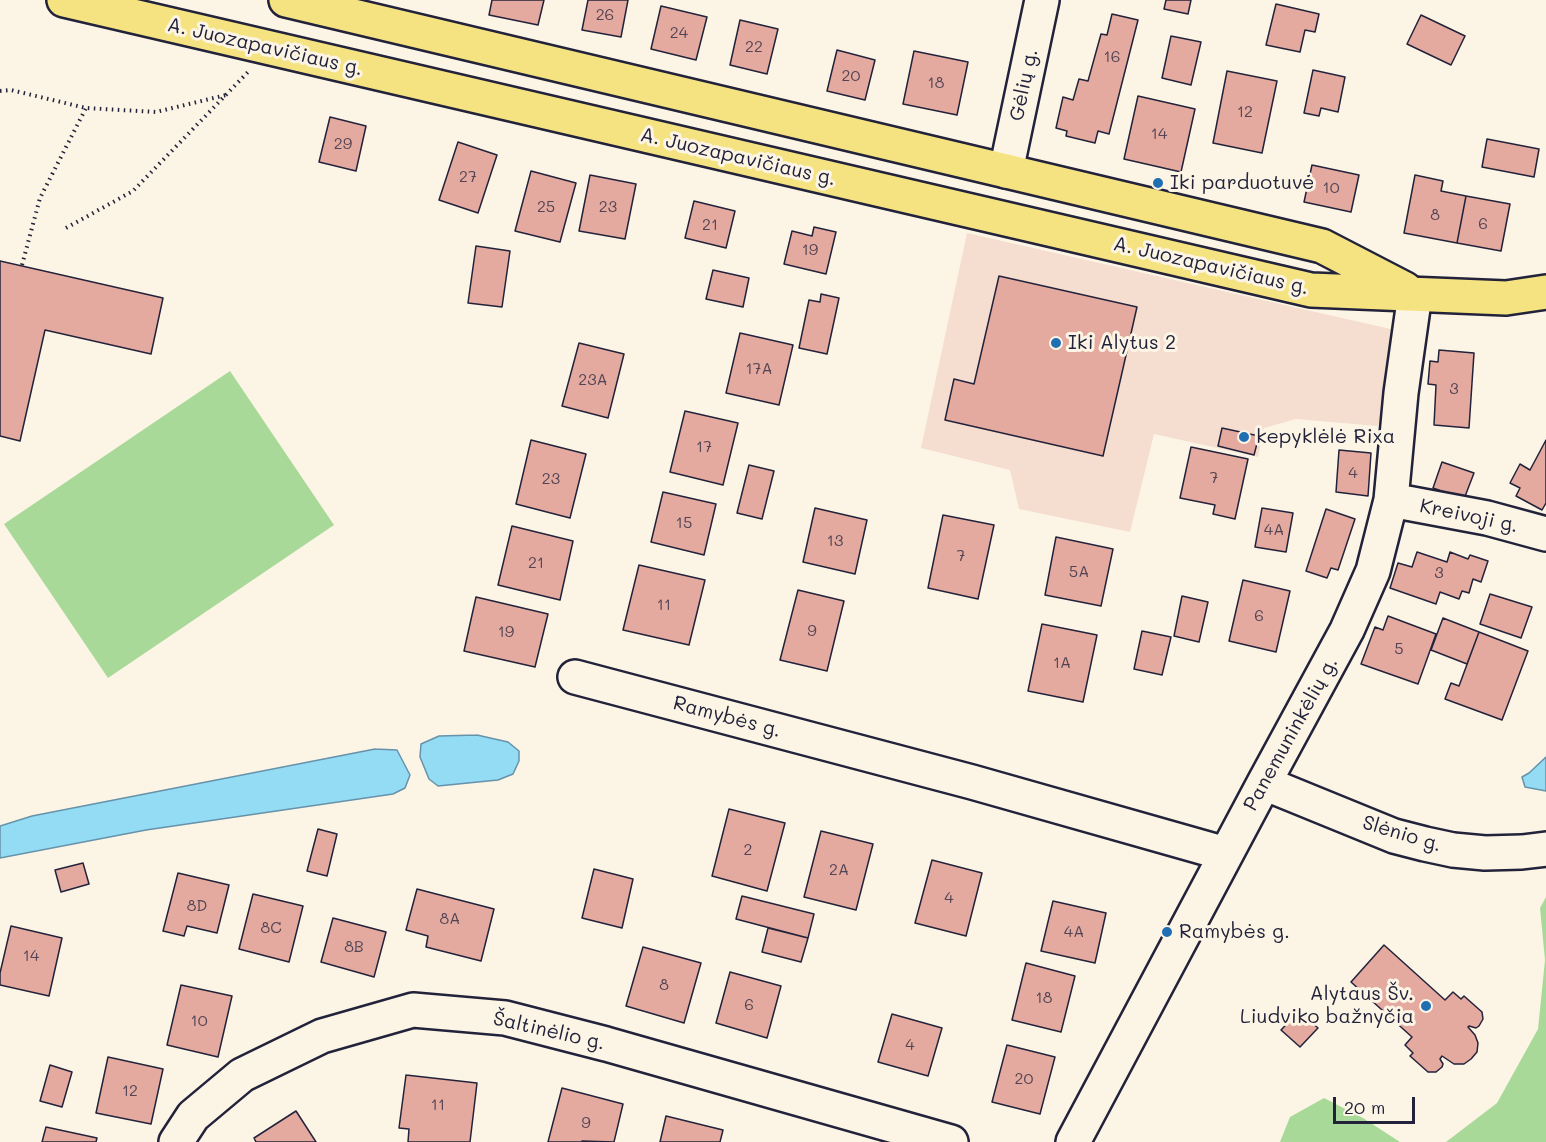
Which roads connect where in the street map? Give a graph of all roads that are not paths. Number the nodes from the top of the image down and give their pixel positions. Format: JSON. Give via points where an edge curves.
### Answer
{"nodes":[{"id":1,"x":64,"y":0,"type":"edge"},
{"id":2,"x":286,"y":0,"type":"edge"},
{"id":3,"x":1042,"y":0,"type":"edge"},
{"id":4,"x":655,"y":87,"type":"junction"},
{"id":5,"x":645,"y":135,"type":"junction"},
{"id":6,"x":900,"y":145,"type":"junction"},
{"id":7,"x":1006,"y":171,"type":"junction"},
{"id":8,"x":890,"y":192,"type":"junction"},
{"id":9,"x":1546,"y":292,"type":"edge"},
{"id":10,"x":1415,"y":294,"type":"junction"},
{"id":11,"x":1391,"y":500,"type":"junction"},
{"id":12,"x":1546,"y":534,"type":"edge"},
{"id":13,"x":574,"y":677,"type":"dead end"},
{"id":14,"x":1264,"y":783,"type":"junction"},
{"id":15,"x":1546,"y":849,"type":"edge"},
{"id":16,"x":1226,"y":854,"type":"junction"},
{"id":17,"x":176,"y":1142,"type":"edge"},
{"id":18,"x":951,"y":1142,"type":"edge"},
{"id":19,"x":1073,"y":1142,"type":"edge"}],
"edges":[{"from":1,"to":5,"type":"main road","name":"A. Juozapavičiaus g."},
{"from":2,"to":4,"type":"main road","name":"A. Juozapavičiaus g."},
{"from":3,"to":7,"type":"street","name":"Gėlių g."},
{"from":4,"to":5,"type":"main road"},
{"from":4,"to":6,"type":"main road","name":"A. Juozapavičiaus g."},
{"from":5,"to":8,"type":"main road","name":"A. Juozapavičiaus g."},
{"from":6,"to":7,"type":"main road","name":"A. Juozapavičiaus g."},
{"from":6,"to":8,"type":"main road"},
{"from":7,"to":10,"type":"main road","name":"A. Juozapavičiaus g.","via":[[1322,246]]},
{"from":8,"to":10,"type":"main road","name":"A. Juozapavičiaus g.","via":[[1311,290]]},
{"from":9,"to":10,"type":"main road","name":"A. Juozapavičiaus g.","via":[[1506,298]]},
{"from":10,"to":11,"type":"street","name":"Panemuninkėlių g."},
{"from":11,"to":12,"type":"street","name":"Kreivoji g."},
{"from":11,"to":14,"type":"street","name":"Panemuninkėlių g.","via":[[1373,571],[1347,630]]},
{"from":13,"to":16,"type":"street","name":"Ramybės g."},
{"from":14,"to":15,"type":"street","name":"Slėnio g.","via":[[1394,836],[1425,844],[1485,852]]},
{"from":14,"to":16,"type":"street","name":"Panemuninkėlių g."},
{"from":16,"to":19,"type":"street","name":"Panemuninkėlių g."},
{"from":17,"to":18,"type":"street","name":"Šaltinėlio g.","via":[[194,1116],[242,1075],[322,1036],[413,1010],[505,1018]]}]}
